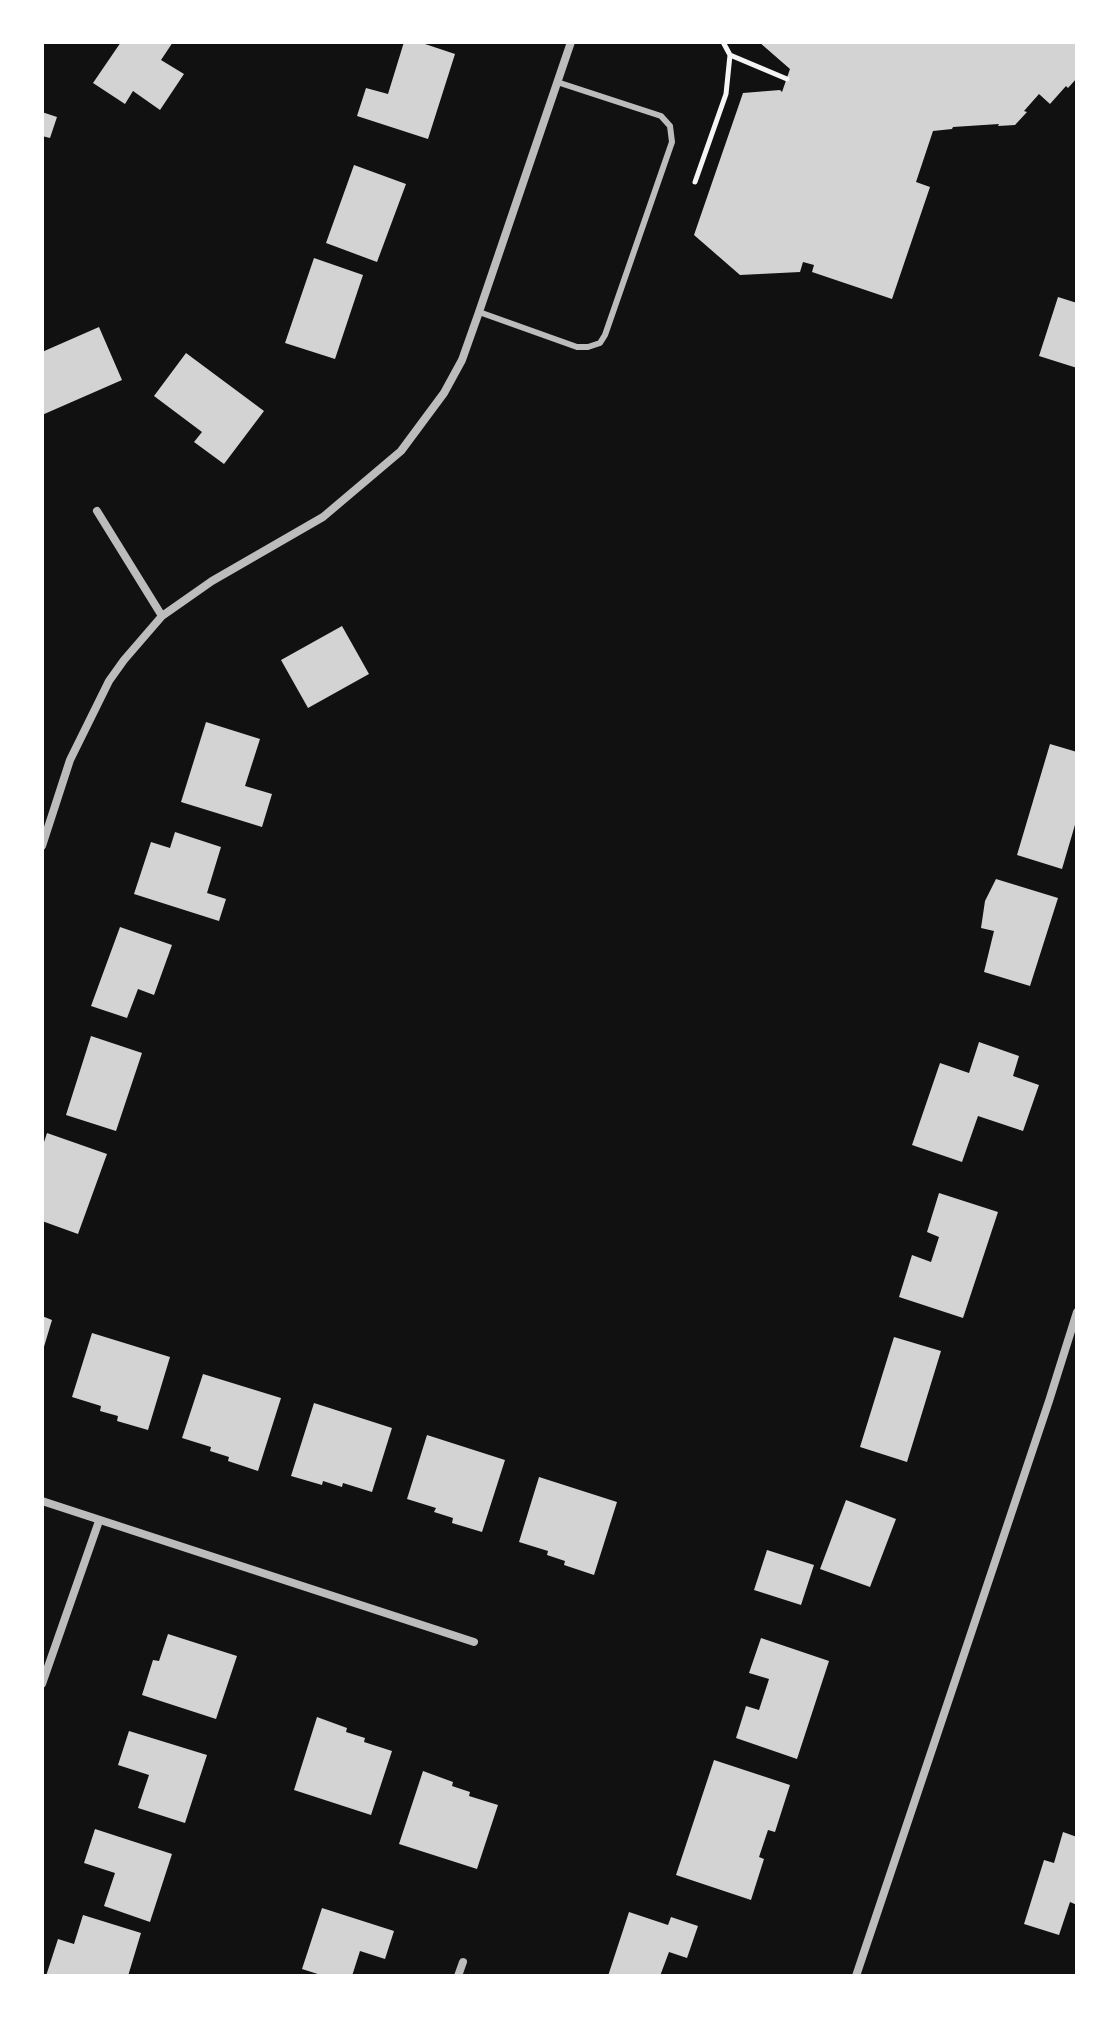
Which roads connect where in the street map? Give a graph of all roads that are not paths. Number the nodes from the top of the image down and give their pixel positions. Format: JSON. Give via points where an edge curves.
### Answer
{"nodes":[{"id":1,"x":571,"y":42,"type":"edge"},
{"id":2,"x":557,"y":82,"type":"junction"},
{"id":3,"x":479,"y":312,"type":"junction"},
{"id":4,"x":97,"y":511,"type":"dead end"},
{"id":5,"x":162,"y":616,"type":"junction"},
{"id":6,"x":42,"y":846,"type":"edge"},
{"id":7,"x":1077,"y":1312,"type":"edge"},
{"id":8,"x":42,"y":1501,"type":"edge"},
{"id":9,"x":99,"y":1521,"type":"junction"},
{"id":10,"x":474,"y":1642,"type":"dead end"},
{"id":11,"x":42,"y":1684,"type":"edge"},
{"id":12,"x":463,"y":1962,"type":"dead end"},
{"id":13,"x":458,"y":1976,"type":"edge"},
{"id":14,"x":856,"y":1976,"type":"edge"}],
"edges":[{"from":1,"to":2,"type":"street"},
{"from":2,"to":3,"type":"street"},
{"from":2,"to":3,"type":"lane","via":[[661,116],[670,126],[672,142],[600,343],[577,347]]},
{"from":3,"to":5,"type":"street","via":[[444,393],[401,451],[323,517]]},
{"from":4,"to":5,"type":"street"},
{"from":5,"to":6,"type":"street","via":[[109,681],[70,760]]},
{"from":7,"to":14,"type":"street"},
{"from":8,"to":9,"type":"street"},
{"from":9,"to":10,"type":"street"},
{"from":9,"to":11,"type":"street"},
{"from":12,"to":13,"type":"street"}]}
